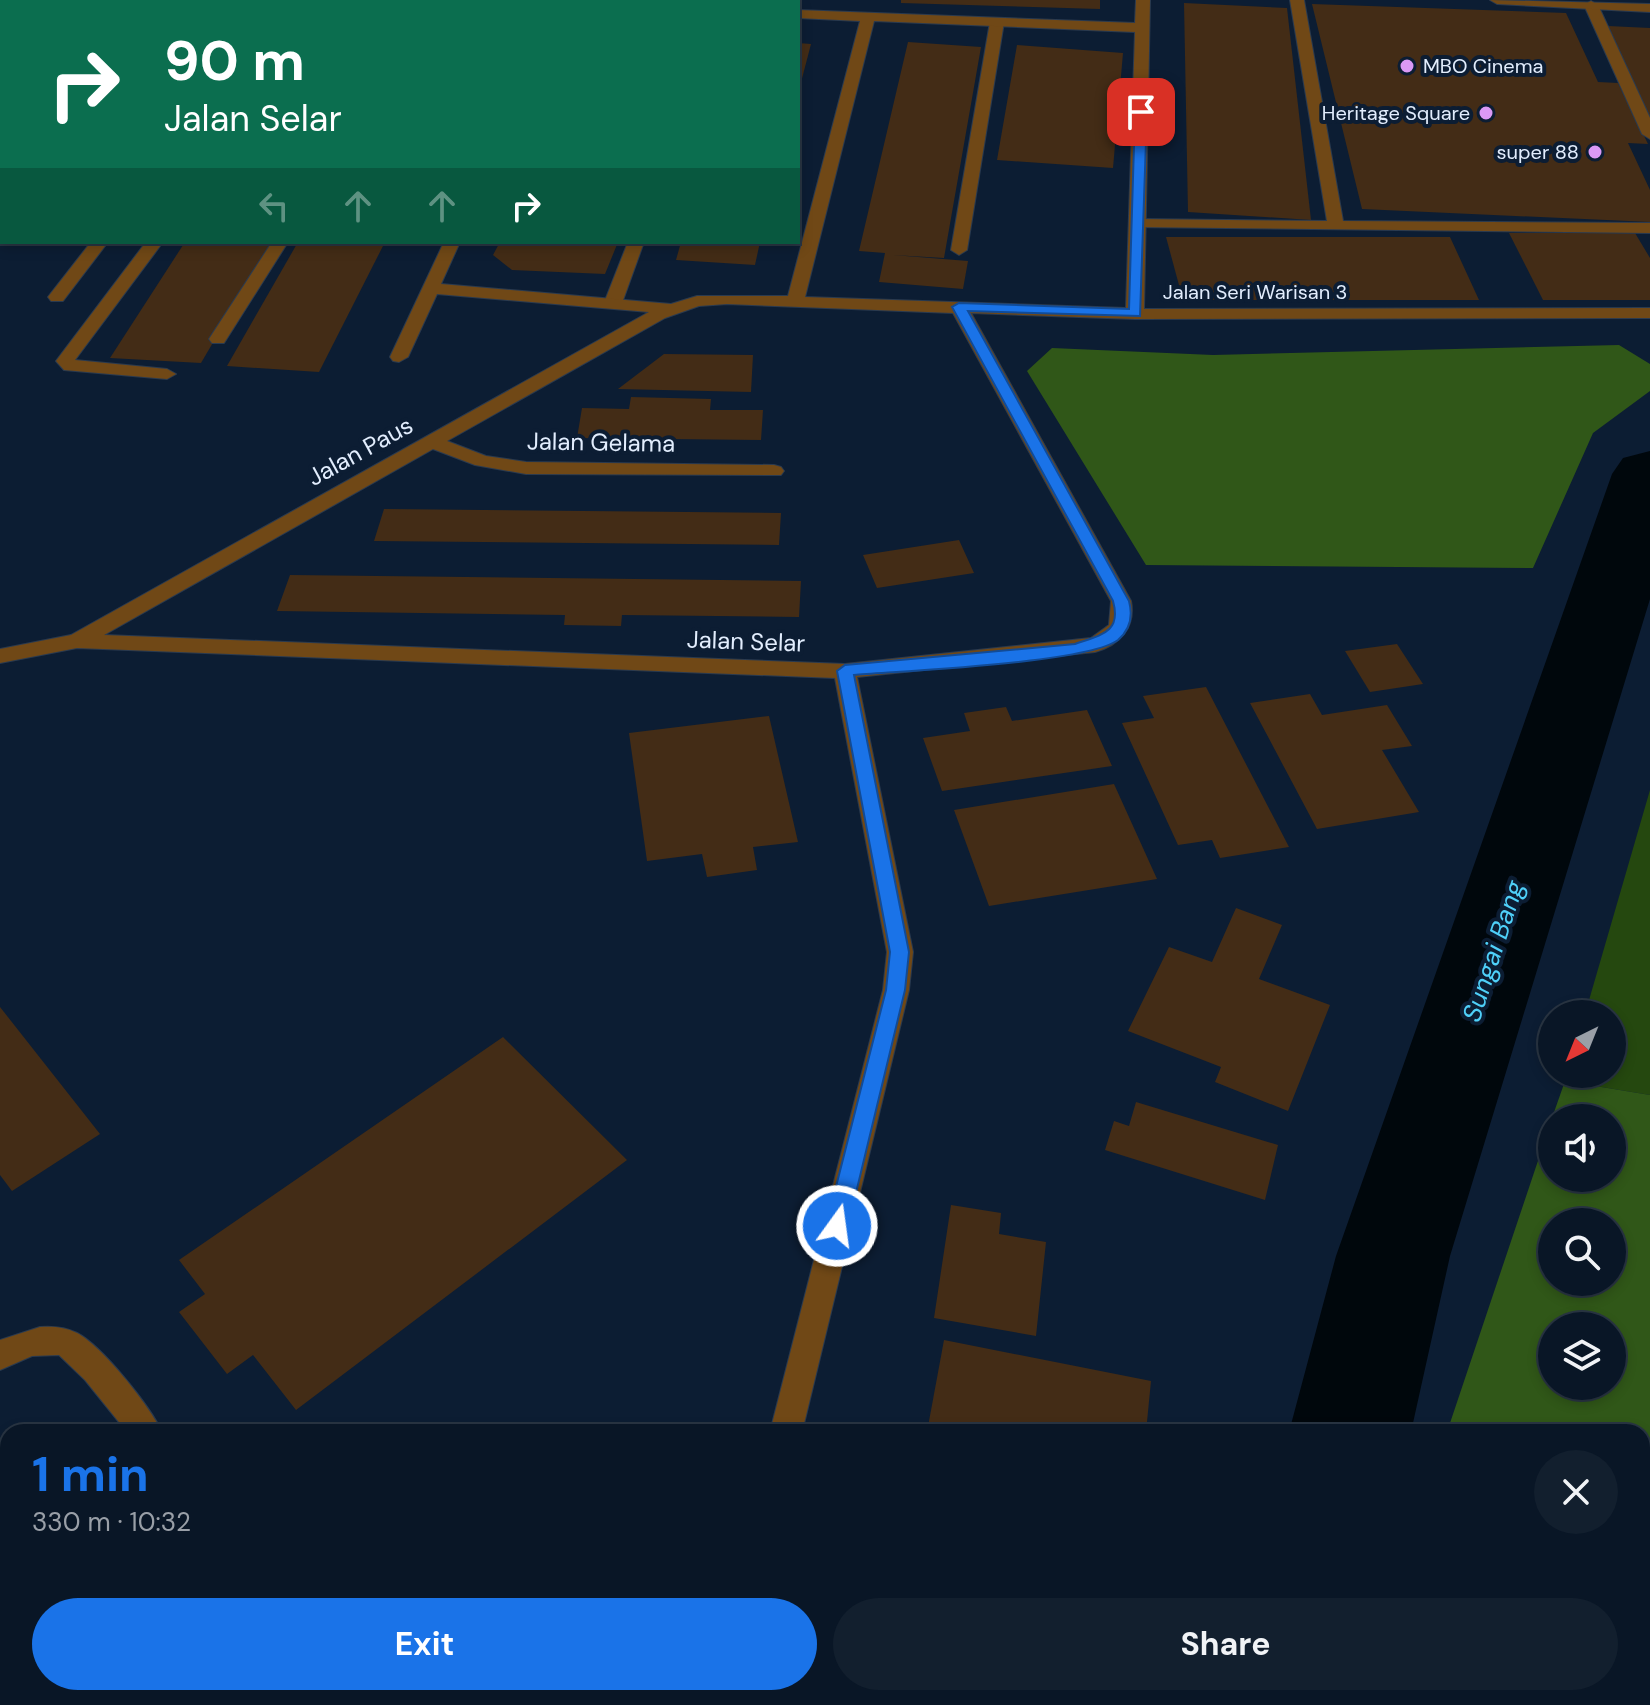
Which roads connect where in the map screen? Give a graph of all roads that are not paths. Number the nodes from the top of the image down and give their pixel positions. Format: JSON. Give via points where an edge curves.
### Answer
{"nodes":[{"id":1,"x":1143,"y":0,"type":"edge"},
{"id":2,"x":1297,"y":0,"type":"edge"},
{"id":3,"x":1497,"y":0,"type":"edge"},
{"id":4,"x":1591,"y":5,"type":"junction"},
{"id":5,"x":1650,"y":8,"type":"edge"},
{"id":6,"x":800,"y":14,"type":"edge"},
{"id":7,"x":868,"y":17,"type":"junction"},
{"id":8,"x":997,"y":22,"type":"junction"},
{"id":9,"x":1143,"y":28,"type":"junction"},
{"id":10,"x":1650,"y":134,"type":"edge"},
{"id":11,"x":1138,"y":224,"type":"junction"},
{"id":12,"x":1336,"y":227,"type":"junction"},
{"id":13,"x":1650,"y":228,"type":"edge"},
{"id":14,"x":98,"y":244,"type":"edge"},
{"id":15,"x":153,"y":244,"type":"edge"},
{"id":16,"x":279,"y":244,"type":"edge"},
{"id":17,"x":451,"y":244,"type":"edge"},
{"id":18,"x":635,"y":244,"type":"edge"},
{"id":19,"x":959,"y":250,"type":"dead end"},
{"id":20,"x":431,"y":288,"type":"junction"},
{"id":21,"x":57,"y":297,"type":"dead end"},
{"id":22,"x":795,"y":301,"type":"junction"},
{"id":23,"x":613,"y":303,"type":"junction"},
{"id":24,"x":959,"y":307,"type":"junction"},
{"id":25,"x":670,"y":309,"type":"junction"},
{"id":26,"x":1650,"y":313,"type":"edge"},
{"id":27,"x":1135,"y":314,"type":"junction"},
{"id":28,"x":218,"y":339,"type":"dead end"},
{"id":29,"x":399,"y":357,"type":"dead end"},
{"id":30,"x":167,"y":374,"type":"dead end"},
{"id":31,"x":430,"y":441,"type":"junction"},
{"id":32,"x":774,"y":471,"type":"dead end"},
{"id":33,"x":77,"y":641,"type":"junction"},
{"id":34,"x":0,"y":656,"type":"edge"},
{"id":35,"x":845,"y":671,"type":"junction"},
{"id":36,"x":0,"y":1356,"type":"edge"},
{"id":37,"x":139,"y":1424,"type":"edge"},
{"id":38,"x":788,"y":1424,"type":"edge"}],
"edges":[{"from":1,"to":9,"type":"street"},
{"from":2,"to":12,"type":"street"},
{"from":3,"to":4,"type":"street"},
{"from":4,"to":5,"type":"street"},
{"from":4,"to":10,"type":"street"},
{"from":6,"to":7,"type":"street"},
{"from":7,"to":8,"type":"street"},
{"from":7,"to":22,"type":"street"},
{"from":8,"to":9,"type":"street"},
{"from":8,"to":19,"type":"street"},
{"from":9,"to":11,"type":"street"},
{"from":11,"to":12,"type":"street"},
{"from":11,"to":27,"type":"street"},
{"from":12,"to":13,"type":"street"},
{"from":14,"to":21,"type":"street"},
{"from":15,"to":30,"type":"street","via":[[65,361],[70,366]]},
{"from":16,"to":28,"type":"street"},
{"from":17,"to":20,"type":"street"},
{"from":18,"to":23,"type":"street"},
{"from":20,"to":23,"type":"street"},
{"from":20,"to":29,"type":"street"},
{"from":22,"to":24,"type":"street","name":"Jalan Seri Warisan 3"},
{"from":22,"to":25,"type":"street","name":"Jalan Seri Warisan 3","via":[[712,300]]},
{"from":23,"to":25,"type":"street"},
{"from":24,"to":27,"type":"street","name":"Jalan Seri Warisan 3"},
{"from":24,"to":35,"type":"street","name":"Jalan Selar","via":[[1121,601],[1121,627],[1103,641],[1077,649]]},
{"from":25,"to":31,"type":"street","name":"Jalan Paus"},
{"from":26,"to":27,"type":"street","name":"Jalan Seri Warisan 3"},
{"from":31,"to":32,"type":"street","name":"Jalan Gelama","via":[[482,461],[526,468]]},
{"from":31,"to":33,"type":"street","name":"Jalan Paus"},
{"from":33,"to":34,"type":"street","name":"Jalan Selar"},
{"from":33,"to":35,"type":"street","name":"Jalan Selar"},
{"from":35,"to":38,"type":"street","via":[[900,952],[896,990]]},
{"from":36,"to":37,"type":"street","via":[[47,1340],[68,1344]]}]}
